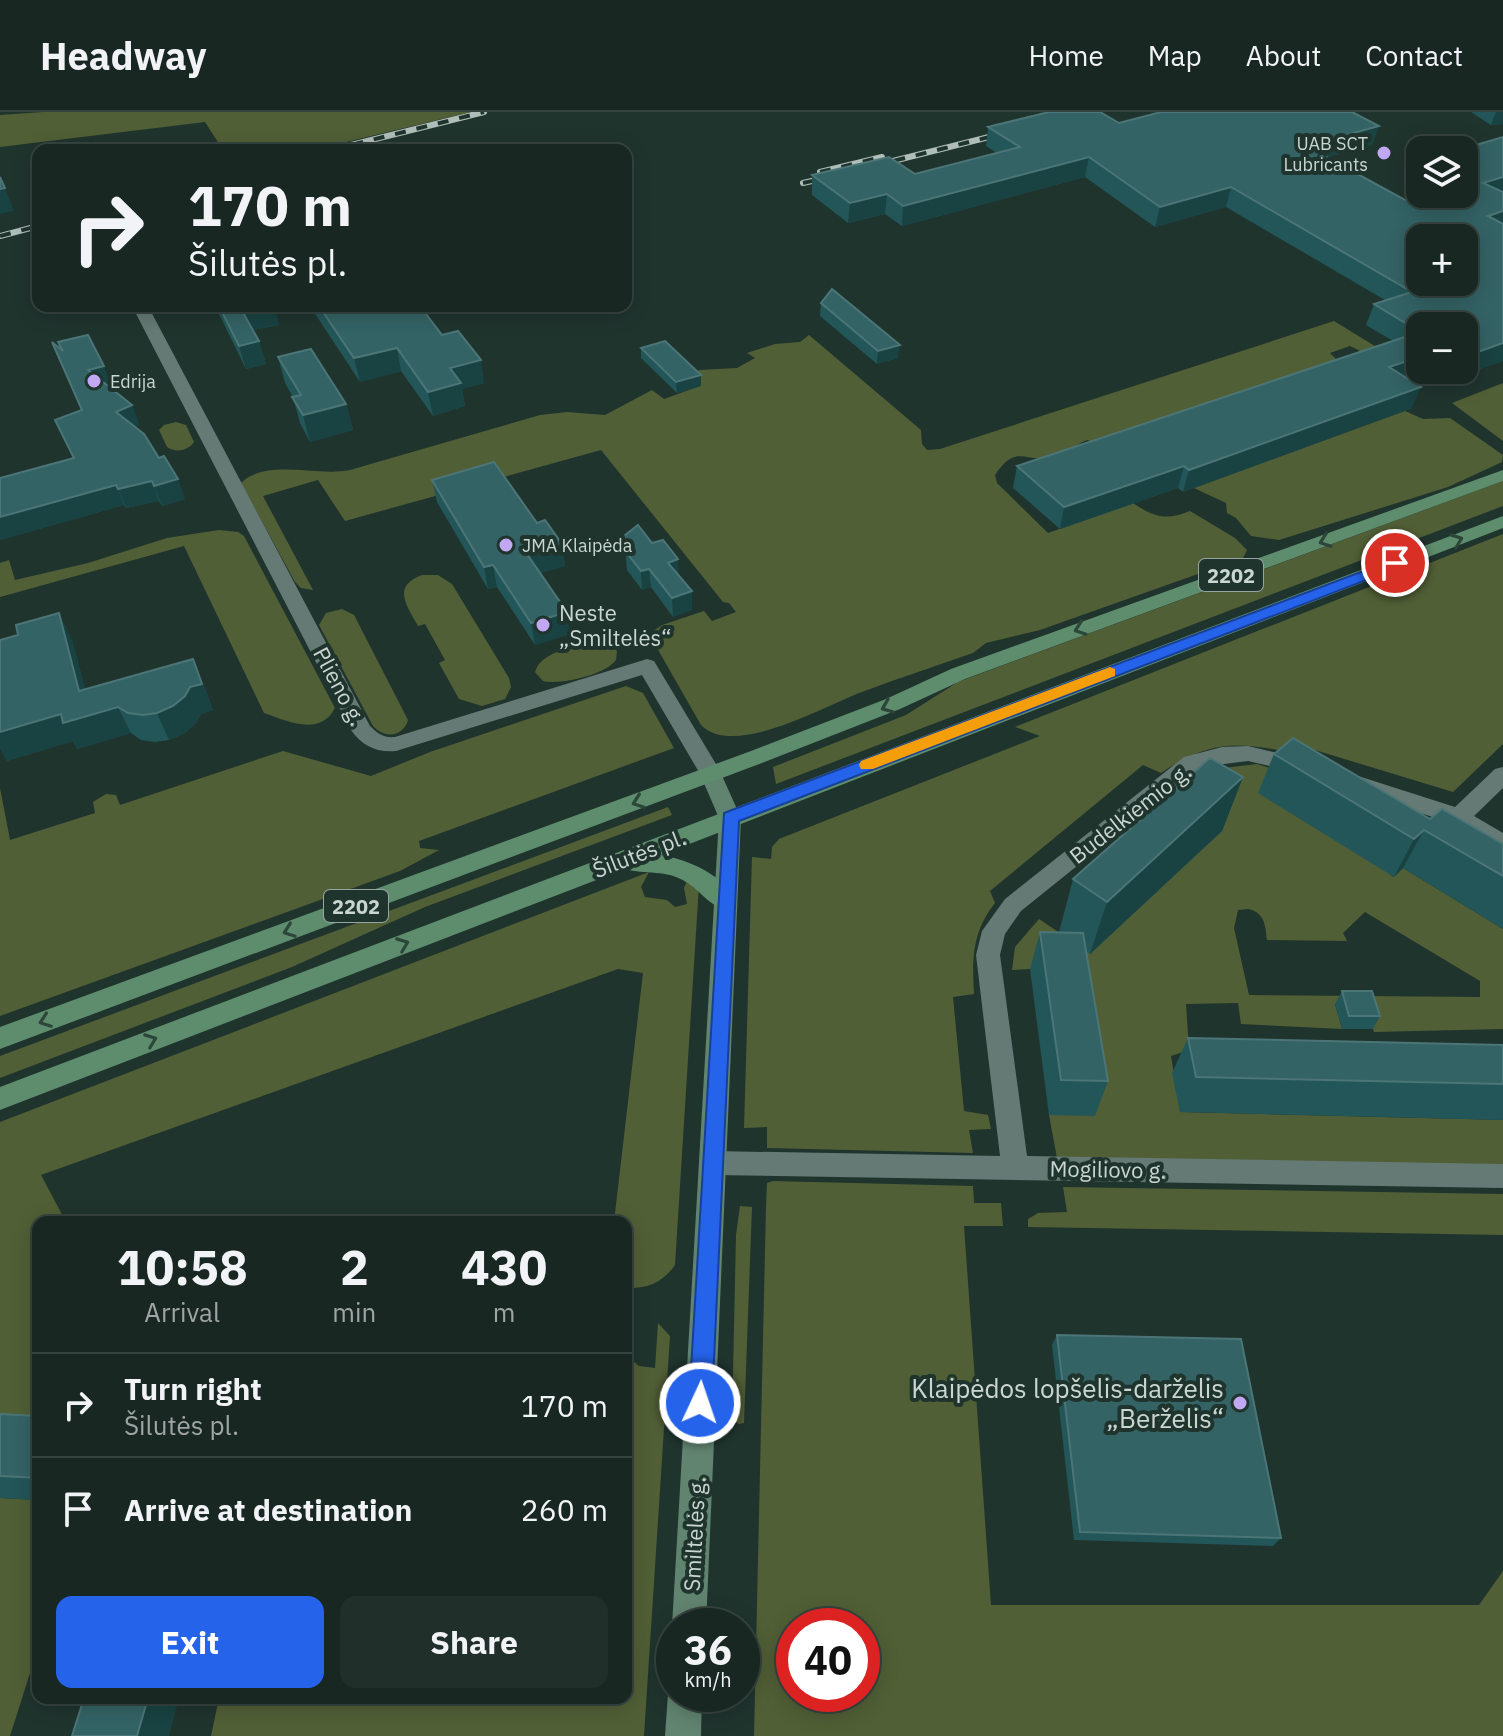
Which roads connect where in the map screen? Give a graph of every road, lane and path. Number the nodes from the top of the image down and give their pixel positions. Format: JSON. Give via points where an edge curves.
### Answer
{"nodes":[{"id":1,"x":143,"y":312,"type":"edge"},
{"id":2,"x":1503,"y":475,"type":"edge"},
{"id":3,"x":1503,"y":522,"type":"edge"},
{"id":4,"x":711,"y":774,"type":"junction"},
{"id":5,"x":1503,"y":775,"type":"edge"},
{"id":6,"x":1459,"y":817,"type":"junction"},
{"id":7,"x":730,"y":818,"type":"junction"},
{"id":8,"x":1503,"y":844,"type":"edge"},
{"id":9,"x":614,"y":863,"type":"junction"},
{"id":10,"x":725,"y":901,"type":"junction"},
{"id":11,"x":0,"y":1038,"type":"edge"},
{"id":12,"x":0,"y":1099,"type":"edge"},
{"id":13,"x":713,"y":1163,"type":"junction"},
{"id":14,"x":1015,"y":1168,"type":"junction"},
{"id":15,"x":1503,"y":1176,"type":"edge"},
{"id":16,"x":690,"y":1608,"type":"edge"},
{"id":17,"x":684,"y":1712,"type":"edge"},
{"id":18,"x":683,"y":1736,"type":"edge"}],
"edges":[{"from":1,"to":4,"type":"street","name":"Plieno g.","via":[[370,739],[396,744],[647,666]]},
{"from":2,"to":4,"type":"main road","number":"2202","one_way":true,"via":[[958,674]]},
{"from":7,"to":3,"type":"main road","name":"Šilutės pl.","number":"2202","one_way":true},
{"from":4,"to":7,"type":"street","name":"Smiltelės g."},
{"from":4,"to":11,"type":"main road","number":"2202","one_way":true},
{"from":5,"to":6,"type":"street"},
{"from":6,"to":8,"type":"street","name":"Budelkiemio g."},
{"from":6,"to":14,"type":"street","name":"Budelkiemio g.","via":[[1253,753],[1222,752],[1192,762],[1013,905],[994,931],[988,955]]},
{"from":7,"to":9,"type":"main road","name":"Šilutės pl.","number":"2202"},
{"from":7,"to":10,"type":"street","name":"Smiltelės g."},
{"from":9,"to":10,"type":"main road","via":[[660,861],[685,868]]},
{"from":12,"to":9,"type":"main road","name":"Šilutės pl.","number":"2202","one_way":true},
{"from":10,"to":13,"type":"street","name":"Smiltelės g."},
{"from":13,"to":14,"type":"street","name":"Mogiliovo g."},
{"from":13,"to":16,"type":"street","name":"Smiltelės g."},
{"from":14,"to":15,"type":"street","name":"Mogiliovo g."},
{"from":17,"to":18,"type":"street"}]}
